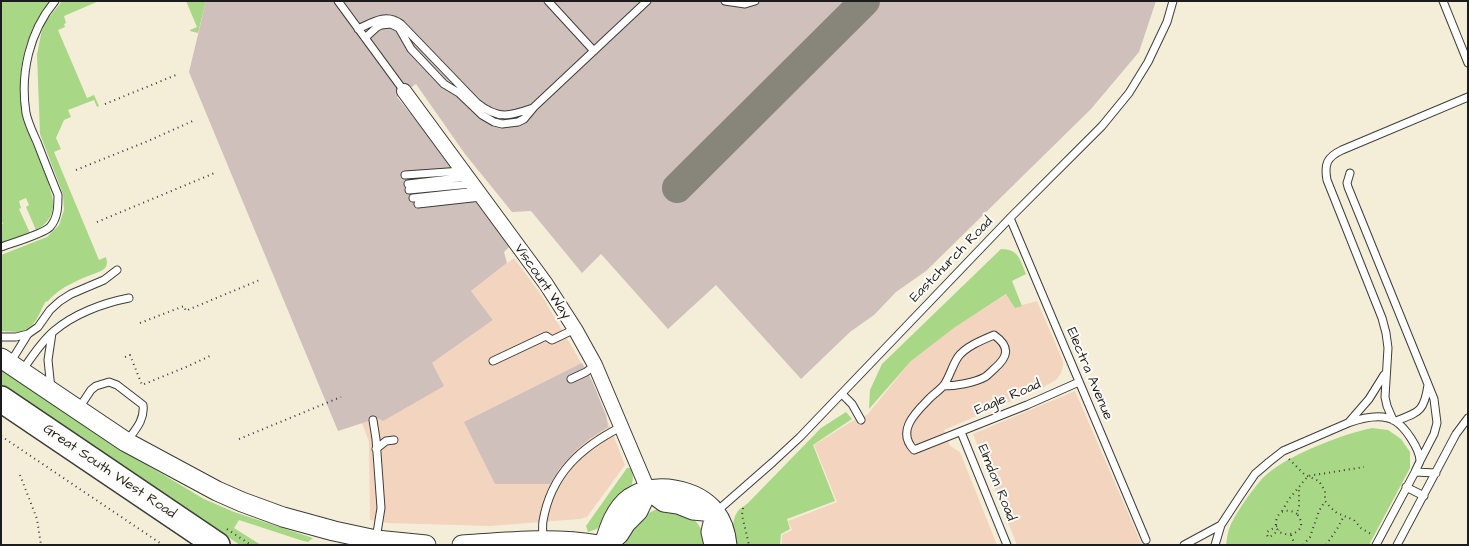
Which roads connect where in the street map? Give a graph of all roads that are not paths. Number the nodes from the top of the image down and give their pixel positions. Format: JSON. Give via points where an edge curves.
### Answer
{"nodes":[{"id":1,"x":55,"y":1,"type":"edge"},
{"id":2,"x":338,"y":1,"type":"edge"},
{"id":3,"x":548,"y":1,"type":"edge"},
{"id":4,"x":647,"y":1,"type":"edge"},
{"id":5,"x":725,"y":1,"type":"edge"},
{"id":6,"x":755,"y":1,"type":"edge"},
{"id":7,"x":1173,"y":1,"type":"edge"},
{"id":8,"x":1443,"y":1,"type":"edge"},
{"id":9,"x":358,"y":29,"type":"junction"},
{"id":10,"x":365,"y":38,"type":"junction"},
{"id":11,"x":594,"y":51,"type":"junction"},
{"id":12,"x":1468,"y":63,"type":"edge"},
{"id":13,"x":404,"y":92,"type":"joint"},
{"id":14,"x":1468,"y":97,"type":"edge"},
{"id":15,"x":534,"y":107,"type":"junction"},
{"id":16,"x":1350,"y":173,"type":"dead end"},
{"id":17,"x":405,"y":175,"type":"dead end"},
{"id":18,"x":471,"y":184,"type":"junction"},
{"id":19,"x":409,"y":187,"type":"dead end"},
{"id":20,"x":416,"y":201,"type":"dead end"},
{"id":21,"x":1010,"y":218,"type":"junction"},
{"id":22,"x":1,"y":248,"type":"edge"},
{"id":23,"x":117,"y":270,"type":"dead end"},
{"id":24,"x":129,"y":298,"type":"dead end"},
{"id":25,"x":575,"y":329,"type":"junction"},
{"id":26,"x":52,"y":332,"type":"junction"},
{"id":27,"x":28,"y":334,"type":"junction"},
{"id":28,"x":1,"y":337,"type":"edge"},
{"id":29,"x":494,"y":361,"type":"dead end"},
{"id":30,"x":11,"y":364,"type":"edge"},
{"id":31,"x":595,"y":365,"type":"junction"},
{"id":32,"x":1386,"y":373,"type":"junction"},
{"id":33,"x":571,"y":379,"type":"dead end"},
{"id":34,"x":1079,"y":382,"type":"junction"},
{"id":35,"x":1428,"y":382,"type":"junction"},
{"id":36,"x":943,"y":386,"type":"junction"},
{"id":37,"x":52,"y":391,"type":"junction"},
{"id":38,"x":842,"y":394,"type":"junction"},
{"id":39,"x":1,"y":399,"type":"edge"},
{"id":40,"x":79,"y":410,"type":"junction"},
{"id":41,"x":1468,"y":418,"type":"edge"},
{"id":42,"x":1,"y":419,"type":"edge"},
{"id":43,"x":373,"y":420,"type":"dead end"},
{"id":44,"x":861,"y":420,"type":"dead end"},
{"id":45,"x":1394,"y":421,"type":"junction"},
{"id":46,"x":1348,"y":423,"type":"junction"},
{"id":47,"x":622,"y":427,"type":"junction"},
{"id":48,"x":961,"y":432,"type":"junction"},
{"id":49,"x":394,"y":440,"type":"dead end"},
{"id":50,"x":126,"y":442,"type":"junction"},
{"id":51,"x":376,"y":449,"type":"junction"},
{"id":52,"x":1420,"y":461,"type":"junction"},
{"id":53,"x":1415,"y":472,"type":"junction"},
{"id":54,"x":1436,"y":473,"type":"junction"},
{"id":55,"x":1406,"y":487,"type":"junction"},
{"id":56,"x":648,"y":490,"type":"junction"},
{"id":57,"x":1424,"y":496,"type":"junction"},
{"id":58,"x":715,"y":512,"type":"junction"},
{"id":59,"x":1221,"y":525,"type":"junction"},
{"id":60,"x":376,"y":540,"type":"junction"},
{"id":61,"x":542,"y":540,"type":"junction"},
{"id":62,"x":1146,"y":540,"type":"dead end"},
{"id":63,"x":1377,"y":542,"type":"edge"},
{"id":64,"x":188,"y":545,"type":"edge"},
{"id":65,"x":217,"y":545,"type":"edge"},
{"id":66,"x":417,"y":545,"type":"edge"},
{"id":67,"x":426,"y":545,"type":"edge"},
{"id":68,"x":462,"y":545,"type":"edge"},
{"id":69,"x":599,"y":545,"type":"edge"},
{"id":70,"x":604,"y":545,"type":"edge"},
{"id":71,"x":714,"y":545,"type":"edge"},
{"id":72,"x":727,"y":545,"type":"edge"},
{"id":73,"x":1007,"y":545,"type":"edge"},
{"id":74,"x":1184,"y":545,"type":"edge"},
{"id":75,"x":1215,"y":545,"type":"edge"},
{"id":76,"x":1397,"y":545,"type":"edge"}],
"edges":[{"from":1,"to":22,"type":"lane","via":[[33,37],[27,57],[25,93],[26,115],[58,196],[58,207],[50,228]]},
{"from":2,"to":9,"type":"lane"},
{"from":3,"to":11,"type":"lane"},
{"from":4,"to":11,"type":"lane"},
{"from":5,"to":6,"type":"lane","via":[[745,4]]},
{"from":7,"to":21,"type":"lane","name":"Eastchurch Road","via":[[1148,62],[1129,93],[1102,126]]},
{"from":8,"to":12,"type":"lane"},
{"from":9,"to":10,"type":"lane"},
{"from":9,"to":15,"type":"lane","via":[[384,18],[393,19],[487,111],[510,115]]},
{"from":10,"to":13,"type":"lane"},
{"from":10,"to":15,"type":"lane","via":[[381,25],[391,24],[399,28],[411,49],[444,84],[494,122],[508,124],[524,120]]},
{"from":11,"to":15,"type":"lane"},
{"from":13,"to":18,"type":"street","name":"Viscount Way"},
{"from":14,"to":32,"type":"lane","via":[[1334,153],[1326,166],[1327,180],[1382,318],[1388,348]]},
{"from":16,"to":35,"type":"lane","via":[[1348,187]]},
{"from":17,"to":18,"type":"lane"},
{"from":18,"to":19,"type":"lane"},
{"from":18,"to":20,"type":"lane"},
{"from":18,"to":25,"type":"street","name":"Viscount Way","via":[[546,284]]},
{"from":21,"to":34,"type":"lane","name":"Electra Avenue"},
{"from":21,"to":38,"type":"lane","name":"Eastchurch Road"},
{"from":23,"to":27,"type":"lane","via":[[104,280],[60,301]]},
{"from":24,"to":26,"type":"lane","via":[[82,314]]},
{"from":25,"to":29,"type":"lane","via":[[552,340],[546,336]]},
{"from":25,"to":31,"type":"street","name":"Viscount Way"},
{"from":26,"to":30,"type":"lane"},
{"from":26,"to":37,"type":"lane","via":[[48,360]]},
{"from":27,"to":28,"type":"lane"},
{"from":27,"to":30,"type":"lane"},
{"from":30,"to":37,"type":"street"},
{"from":31,"to":33,"type":"lane"},
{"from":31,"to":47,"type":"street","name":"Viscount Way"},
{"from":32,"to":45,"type":"lane","via":[[1385,397]]},
{"from":32,"to":46,"type":"lane"},
{"from":34,"to":48,"type":"lane","name":"Eagle Road"},
{"from":34,"to":62,"type":"lane","name":"Electra Avenue"},
{"from":35,"to":45,"type":"lane","via":[[1418,412]]},
{"from":35,"to":52,"type":"lane","via":[[1434,399],[1436,423]]},
{"from":36,"to":36,"type":"lane","via":[[959,356],[987,338],[994,335],[998,338],[1006,355],[995,368],[984,377],[955,386]]},
{"from":36,"to":48,"type":"lane","name":"Eagle Road","via":[[911,418],[906,431],[908,444],[914,450]]},
{"from":37,"to":40,"type":"street"},
{"from":38,"to":44,"type":"lane"},
{"from":38,"to":58,"type":"lane","name":"Eastchurch Road","via":[[774,462]]},
{"from":39,"to":65,"type":"highway","name":"Great South West Road"},
{"from":40,"to":50,"type":"street"},
{"from":40,"to":50,"type":"lane","via":[[96,386],[109,382],[118,385],[143,405],[144,411]]},
{"from":41,"to":54,"type":"lane"},
{"from":42,"to":64,"type":"highway","name":"Great South West Road"},
{"from":43,"to":51,"type":"lane"},
{"from":45,"to":46,"type":"lane","via":[[1377,417]]},
{"from":45,"to":52,"type":"lane","via":[[1408,434]]},
{"from":46,"to":59,"type":"lane","via":[[1283,451],[1256,474]]},
{"from":47,"to":56,"type":"street","name":"Viscount Way"},
{"from":47,"to":61,"type":"lane","via":[[592,443],[566,467],[549,501]]},
{"from":48,"to":73,"type":"lane","name":"Elmdon Road"},
{"from":49,"to":51,"type":"lane","via":[[386,441]]},
{"from":50,"to":60,"type":"street","via":[[242,502],[306,524]]},
{"from":51,"to":60,"type":"lane","via":[[381,508]]},
{"from":52,"to":53,"type":"lane"},
{"from":53,"to":54,"type":"lane"},
{"from":53,"to":55,"type":"lane"},
{"from":54,"to":57,"type":"lane"},
{"from":55,"to":57,"type":"lane"},
{"from":55,"to":63,"type":"lane"},
{"from":56,"to":58,"type":"street","via":[[669,489],[688,494]]},
{"from":56,"to":70,"type":"street","via":[[638,512],[619,534]]},
{"from":57,"to":76,"type":"lane"},
{"from":58,"to":71,"type":"street","via":[[711,532]]},
{"from":58,"to":72,"type":"street"},
{"from":59,"to":74,"type":"lane"},
{"from":59,"to":75,"type":"lane"},
{"from":60,"to":66,"type":"street"},
{"from":61,"to":68,"type":"street"},
{"from":61,"to":69,"type":"street"},
{"from":66,"to":67,"type":"street"}]}
